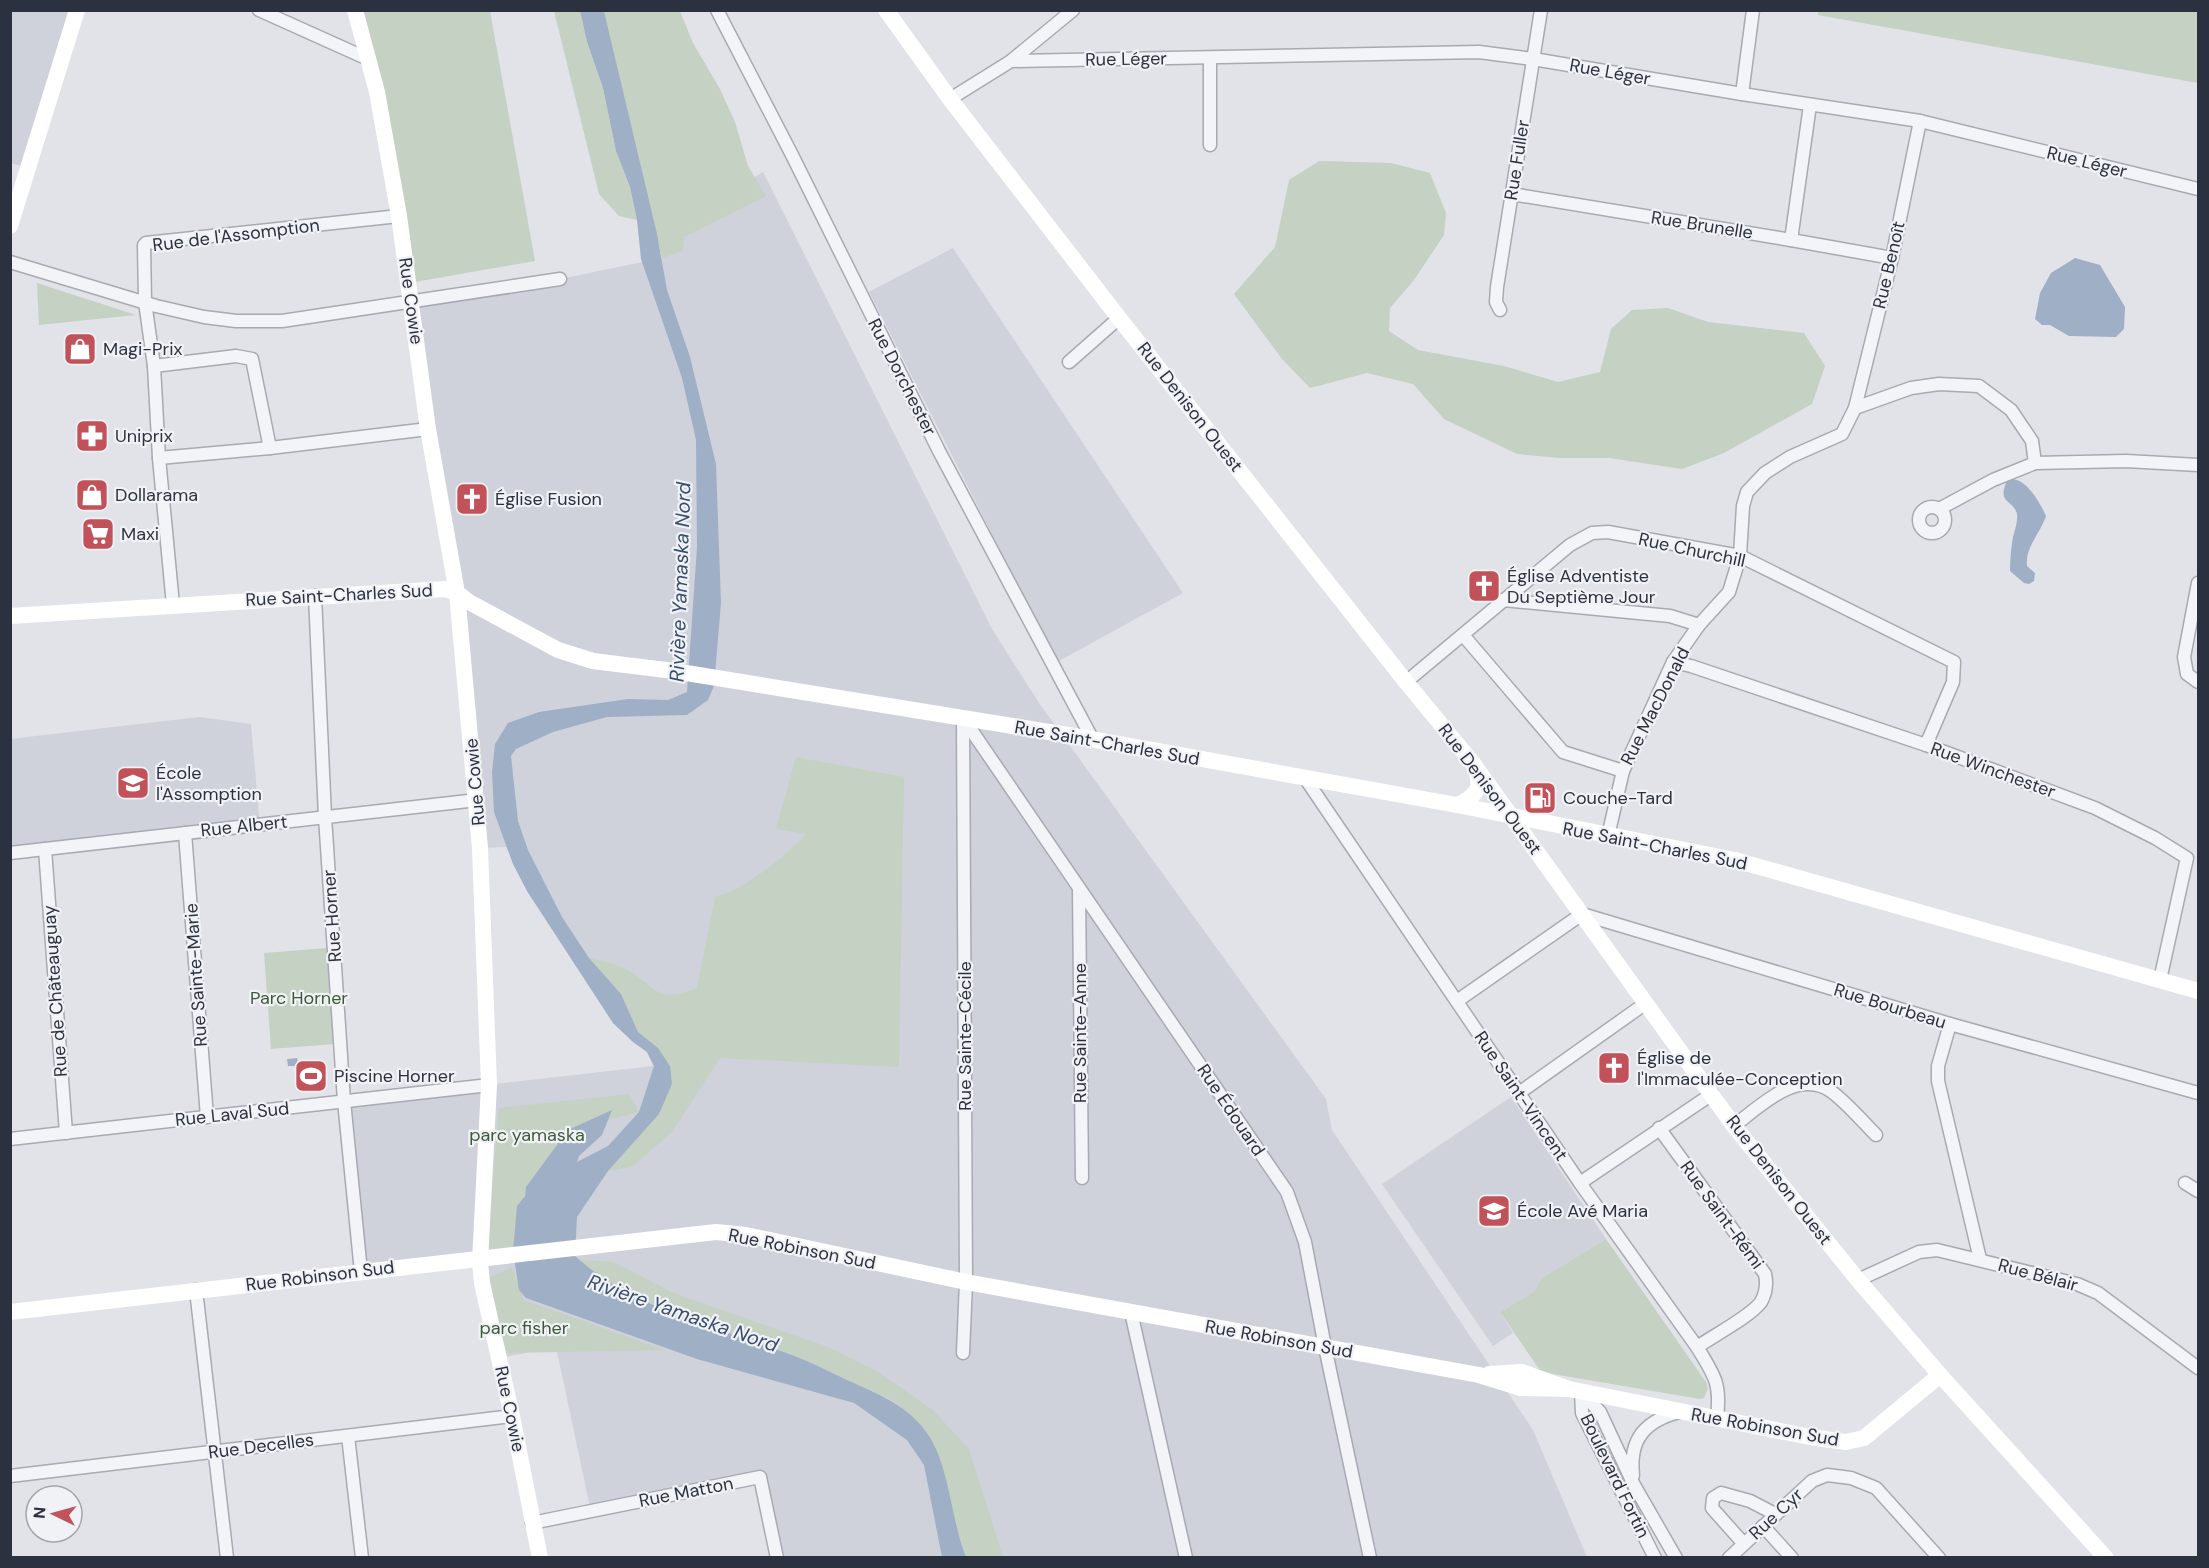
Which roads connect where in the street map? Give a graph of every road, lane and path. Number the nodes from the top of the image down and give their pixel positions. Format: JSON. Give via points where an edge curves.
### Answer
{"nodes":[{"id":1,"x":77,"y":10,"type":"edge"},
{"id":2,"x":259,"y":10,"type":"edge"},
{"id":3,"x":355,"y":10,"type":"edge"},
{"id":4,"x":717,"y":10,"type":"edge"},
{"id":5,"x":886,"y":10,"type":"edge"},
{"id":6,"x":1073,"y":10,"type":"edge"},
{"id":7,"x":1541,"y":10,"type":"edge"},
{"id":8,"x":1753,"y":10,"type":"edge"},
{"id":9,"x":1210,"y":57,"type":"junction"},
{"id":10,"x":1533,"y":58,"type":"junction"},
{"id":11,"x":368,"y":59,"type":"junction"},
{"id":12,"x":1011,"y":61,"type":"junction"},
{"id":13,"x":1742,"y":94,"type":"junction"},
{"id":14,"x":950,"y":99,"type":"junction"},
{"id":15,"x":1810,"y":105,"type":"junction"},
{"id":16,"x":1920,"y":121,"type":"junction"},
{"id":17,"x":1210,"y":145,"type":"dead end"},
{"id":18,"x":2199,"y":189,"type":"edge"},
{"id":19,"x":1512,"y":194,"type":"junction"},
{"id":20,"x":399,"y":216,"type":"junction"},
{"id":21,"x":10,"y":226,"type":"edge"},
{"id":22,"x":1791,"y":240,"type":"junction"},
{"id":23,"x":1892,"y":258,"type":"junction"},
{"id":24,"x":10,"y":262,"type":"edge"},
{"id":25,"x":561,"y":279,"type":"dead end"},
{"id":26,"x":146,"y":302,"type":"junction"},
{"id":27,"x":411,"y":302,"type":"junction"},
{"id":28,"x":1500,"y":310,"type":"dead end"},
{"id":29,"x":1119,"y":318,"type":"junction"},
{"id":30,"x":1069,"y":362,"type":"dead end"},
{"id":31,"x":154,"y":366,"type":"junction"},
{"id":32,"x":1855,"y":408,"type":"junction"},
{"id":33,"x":428,"y":429,"type":"junction"},
{"id":34,"x":270,"y":448,"type":"junction"},
{"id":35,"x":159,"y":458,"type":"junction"},
{"id":36,"x":2035,"y":463,"type":"junction"},
{"id":37,"x":2199,"y":465,"type":"edge"},
{"id":38,"x":1939,"y":509,"type":"dead end"},
{"id":39,"x":1740,"y":556,"type":"junction"},
{"id":40,"x":2199,"y":583,"type":"edge"},
{"id":41,"x":457,"y":593,"type":"junction"},
{"id":42,"x":315,"y":596,"type":"junction"},
{"id":43,"x":1503,"y":600,"type":"junction"},
{"id":44,"x":173,"y":605,"type":"junction"},
{"id":45,"x":10,"y":616,"type":"edge"},
{"id":46,"x":1699,"y":625,"type":"junction"},
{"id":47,"x":1463,"y":635,"type":"junction"},
{"id":48,"x":1673,"y":662,"type":"junction"},
{"id":49,"x":1406,"y":682,"type":"junction"},
{"id":50,"x":2199,"y":682,"type":"edge"},
{"id":51,"x":963,"y":717,"type":"junction"},
{"id":52,"x":1093,"y":741,"type":"junction"},
{"id":53,"x":1926,"y":745,"type":"junction"},
{"id":54,"x":1472,"y":762,"type":"junction"},
{"id":55,"x":1623,"y":771,"type":"junction"},
{"id":56,"x":1305,"y":778,"type":"junction"},
{"id":57,"x":477,"y":800,"type":"junction"},
{"id":58,"x":1457,"y":805,"type":"junction"},
{"id":59,"x":325,"y":817,"type":"junction"},
{"id":60,"x":1512,"y":817,"type":"junction"},
{"id":61,"x":185,"y":833,"type":"junction"},
{"id":62,"x":1608,"y":836,"type":"junction"},
{"id":63,"x":45,"y":849,"type":"junction"},
{"id":64,"x":10,"y":853,"type":"edge"},
{"id":65,"x":2193,"y":859,"type":"edge"},
{"id":66,"x":1079,"y":888,"type":"junction"},
{"id":67,"x":1582,"y":914,"type":"junction"},
{"id":68,"x":2160,"y":980,"type":"junction"},
{"id":69,"x":2199,"y":991,"type":"edge"},
{"id":70,"x":1457,"y":1001,"type":"junction"},
{"id":71,"x":1646,"y":1003,"type":"junction"},
{"id":72,"x":1950,"y":1024,"type":"junction"},
{"id":73,"x":489,"y":1085,"type":"junction"},
{"id":74,"x":1519,"y":1093,"type":"junction"},
{"id":75,"x":2199,"y":1093,"type":"edge"},
{"id":76,"x":1712,"y":1094,"type":"junction"},
{"id":77,"x":344,"y":1101,"type":"junction"},
{"id":78,"x":207,"y":1117,"type":"junction"},
{"id":79,"x":1734,"y":1126,"type":"junction"},
{"id":80,"x":1659,"y":1128,"type":"junction"},
{"id":81,"x":66,"y":1133,"type":"junction"},
{"id":82,"x":1876,"y":1135,"type":"dead end"},
{"id":83,"x":10,"y":1139,"type":"edge"},
{"id":84,"x":1082,"y":1178,"type":"dead end"},
{"id":85,"x":1580,"y":1183,"type":"junction"},
{"id":86,"x":2185,"y":1184,"type":"dead end"},
{"id":87,"x":2199,"y":1191,"type":"edge"},
{"id":88,"x":485,"y":1258,"type":"junction"},
{"id":89,"x":1980,"y":1260,"type":"junction"},
{"id":90,"x":361,"y":1272,"type":"junction"},
{"id":91,"x":1858,"y":1280,"type":"junction"},
{"id":92,"x":966,"y":1282,"type":"junction"},
{"id":93,"x":196,"y":1290,"type":"junction"},
{"id":94,"x":10,"y":1312,"type":"edge"},
{"id":95,"x":1131,"y":1312,"type":"junction"},
{"id":96,"x":1325,"y":1347,"type":"junction"},
{"id":97,"x":1697,"y":1347,"type":"junction"},
{"id":98,"x":963,"y":1353,"type":"dead end"},
{"id":99,"x":2199,"y":1368,"type":"edge"},
{"id":100,"x":1940,"y":1375,"type":"junction"},
{"id":101,"x":1575,"y":1391,"type":"junction"},
{"id":102,"x":1681,"y":1412,"type":"junction"},
{"id":103,"x":512,"y":1416,"type":"junction"},
{"id":104,"x":1717,"y":1418,"type":"junction"},
{"id":105,"x":348,"y":1436,"type":"junction"},
{"id":106,"x":215,"y":1452,"type":"junction"},
{"id":107,"x":10,"y":1476,"type":"edge"},
{"id":108,"x":1634,"y":1485,"type":"junction"},
{"id":109,"x":1774,"y":1514,"type":"junction"},
{"id":110,"x":532,"y":1523,"type":"junction"},
{"id":111,"x":1763,"y":1526,"type":"junction"},
{"id":112,"x":1744,"y":1544,"type":"junction"},
{"id":113,"x":226,"y":1557,"type":"edge"},
{"id":114,"x":362,"y":1557,"type":"edge"},
{"id":115,"x":540,"y":1557,"type":"edge"},
{"id":116,"x":777,"y":1557,"type":"edge"},
{"id":117,"x":1186,"y":1557,"type":"edge"},
{"id":118,"x":1370,"y":1557,"type":"edge"},
{"id":119,"x":1655,"y":1557,"type":"edge"},
{"id":120,"x":1676,"y":1557,"type":"edge"},
{"id":121,"x":1729,"y":1557,"type":"edge"},
{"id":122,"x":1792,"y":1557,"type":"edge"},
{"id":123,"x":1939,"y":1557,"type":"edge"},
{"id":124,"x":2106,"y":1557,"type":"edge"}],
"edges":[{"from":1,"to":21,"type":"street"},
{"from":2,"to":11,"type":"street"},
{"from":3,"to":11,"type":"street","name":"Rue Cowie"},
{"from":4,"to":52,"type":"street","name":"Rue Dorchester","via":[[939,451]]},
{"from":5,"to":14,"type":"street","name":"Rue Denison Ouest"},
{"from":6,"to":12,"type":"street"},
{"from":7,"to":10,"type":"street","name":"Rue Fuller"},
{"from":8,"to":13,"type":"street"},
{"from":9,"to":10,"type":"street","name":"Rue Léger","via":[[1479,52]]},
{"from":9,"to":12,"type":"street","name":"Rue Léger"},
{"from":9,"to":17,"type":"street"},
{"from":10,"to":13,"type":"street","name":"Rue Léger"},
{"from":10,"to":19,"type":"street","name":"Rue Fuller"},
{"from":11,"to":20,"type":"street","name":"Rue Cowie"},
{"from":12,"to":14,"type":"street"},
{"from":13,"to":15,"type":"street","name":"Rue Léger"},
{"from":14,"to":29,"type":"street","name":"Rue Denison Ouest"},
{"from":15,"to":16,"type":"street","name":"Rue Léger"},
{"from":15,"to":22,"type":"street"},
{"from":16,"to":18,"type":"street","name":"Rue Léger"},
{"from":16,"to":23,"type":"street","name":"Rue Benoît"},
{"from":19,"to":22,"type":"street","name":"Rue Brunelle"},
{"from":19,"to":28,"type":"street","name":"Rue Fuller","via":[[1497,287]]},
{"from":20,"to":26,"type":"street","name":"Rue de l'Assomption","via":[[146,243]]},
{"from":20,"to":27,"type":"street","name":"Rue Cowie"},
{"from":22,"to":23,"type":"street","name":"Rue Brunelle"},
{"from":23,"to":32,"type":"street","name":"Rue Benoît"},
{"from":24,"to":26,"type":"street"},
{"from":25,"to":27,"type":"street"},
{"from":26,"to":27,"type":"street","via":[[204,318],[236,321],[282,321]]},
{"from":26,"to":31,"type":"street","name":"Rue de l'Assomption"},
{"from":27,"to":33,"type":"street","name":"Rue Cowie"},
{"from":29,"to":30,"type":"street"},
{"from":29,"to":49,"type":"street","name":"Rue Denison Ouest"},
{"from":31,"to":34,"type":"street","via":[[236,356],[252,359]]},
{"from":31,"to":35,"type":"street","name":"Rue de l'Assomption"},
{"from":32,"to":36,"type":"street","via":[[1911,388],[1939,384],[1979,386],[2011,410],[2032,441]]},
{"from":32,"to":39,"type":"street","name":"Rue MacDonald","via":[[1842,434],[1765,472],[1747,492]]},
{"from":33,"to":34,"type":"street"},
{"from":33,"to":41,"type":"street","name":"Rue Cowie"},
{"from":34,"to":35,"type":"street"},
{"from":35,"to":44,"type":"street","name":"Rue de l'Assomption"},
{"from":36,"to":37,"type":"street","via":[[2126,461]]},
{"from":36,"to":38,"type":"street"},
{"from":39,"to":43,"type":"street","name":"Rue Churchill","via":[[1608,532],[1592,533],[1570,544]]},
{"from":39,"to":46,"type":"street","name":"Rue MacDonald","via":[[1728,592]]},
{"from":39,"to":53,"type":"street","name":"Rue Churchill","via":[[1954,662],[1953,682]]},
{"from":40,"to":50,"type":"street","via":[[2184,657],[2187,674]]},
{"from":41,"to":42,"type":"street","name":"Rue Saint-Charles Sud","via":[[445,589]]},
{"from":41,"to":51,"type":"street","name":"Rue Saint-Charles Sud","via":[[558,650],[593,661]]},
{"from":41,"to":57,"type":"street","name":"Rue Cowie"},
{"from":42,"to":44,"type":"street","name":"Rue Saint-Charles Sud"},
{"from":42,"to":59,"type":"street","name":"Rue Horner"},
{"from":43,"to":46,"type":"street","via":[[1670,616]]},
{"from":43,"to":47,"type":"street","name":"Rue Churchill"},
{"from":44,"to":45,"type":"street","name":"Rue Saint-Charles Sud"},
{"from":46,"to":48,"type":"street","name":"Rue MacDonald"},
{"from":47,"to":49,"type":"street","name":"Rue Churchill"},
{"from":47,"to":55,"type":"street","via":[[1563,752]]},
{"from":48,"to":53,"type":"street","name":"Rue Winchester"},
{"from":48,"to":55,"type":"street","name":"Rue MacDonald"},
{"from":49,"to":54,"type":"street","name":"Rue Denison Ouest"},
{"from":51,"to":52,"type":"street","name":"Rue Saint-Charles Sud"},
{"from":51,"to":66,"type":"street","name":"Rue Édouard"},
{"from":51,"to":92,"type":"street","name":"Rue Sainte-Cécile"},
{"from":52,"to":56,"type":"street","name":"Rue Saint-Charles Sud"},
{"from":53,"to":65,"type":"street","name":"Rue Winchester","via":[[2095,808]]},
{"from":54,"to":58,"type":"street","via":[[1479,777],[1478,788]]},
{"from":54,"to":60,"type":"street","name":"Rue Denison Ouest"},
{"from":55,"to":62,"type":"street","name":"Rue MacDonald"},
{"from":56,"to":58,"type":"street","name":"Rue Saint-Charles Sud"},
{"from":56,"to":70,"type":"street","name":"Rue Saint-Vincent"},
{"from":57,"to":59,"type":"street","name":"Rue Albert"},
{"from":57,"to":73,"type":"street","name":"Rue Cowie"},
{"from":58,"to":60,"type":"street","name":"Rue Saint-Charles Sud"},
{"from":59,"to":61,"type":"street","name":"Rue Albert"},
{"from":59,"to":77,"type":"street","name":"Rue Horner"},
{"from":60,"to":62,"type":"street","name":"Rue Saint-Charles Sud"},
{"from":60,"to":67,"type":"street","name":"Rue Denison Ouest"},
{"from":61,"to":63,"type":"street","name":"Rue Albert"},
{"from":61,"to":78,"type":"street","name":"Rue Sainte-Marie"},
{"from":62,"to":68,"type":"street","name":"Rue Saint-Charles Sud","via":[[1736,860]]},
{"from":63,"to":64,"type":"street","name":"Rue Albert"},
{"from":63,"to":81,"type":"street","name":"Rue de Châteauguay"},
{"from":65,"to":68,"type":"street","name":"Rue Winchester"},
{"from":66,"to":84,"type":"street","name":"Rue Sainte-Anne"},
{"from":66,"to":96,"type":"street","name":"Rue Édouard","via":[[1287,1192],[1305,1242]]},
{"from":67,"to":70,"type":"street"},
{"from":67,"to":71,"type":"street","name":"Rue Denison Ouest"},
{"from":67,"to":72,"type":"street","name":"Rue Bourbeau"},
{"from":68,"to":69,"type":"street","name":"Rue Saint-Charles Sud"},
{"from":70,"to":74,"type":"street","name":"Rue Saint-Vincent"},
{"from":71,"to":74,"type":"street"},
{"from":71,"to":76,"type":"street","name":"Rue Denison Ouest"},
{"from":72,"to":75,"type":"street","name":"Rue Bourbeau"},
{"from":72,"to":89,"type":"street","via":[[1938,1066],[1938,1081]]},
{"from":73,"to":77,"type":"street","name":"Rue Laval Sud"},
{"from":73,"to":88,"type":"street","name":"Rue Cowie"},
{"from":74,"to":85,"type":"street","name":"Rue Saint-Vincent"},
{"from":76,"to":79,"type":"street","name":"Rue Denison Ouest"},
{"from":76,"to":80,"type":"street"},
{"from":77,"to":78,"type":"street","name":"Rue Laval Sud"},
{"from":77,"to":90,"type":"street","name":"Rue Horner"},
{"from":78,"to":81,"type":"street","name":"Rue Laval Sud"},
{"from":79,"to":82,"type":"street","via":[[1779,1092],[1810,1084],[1831,1091]]},
{"from":79,"to":91,"type":"street","name":"Rue Denison Ouest"},
{"from":80,"to":85,"type":"street"},
{"from":80,"to":97,"type":"street","name":"Rue Saint-Rémi","via":[[1765,1274],[1767,1284],[1758,1305]]},
{"from":81,"to":83,"type":"street","name":"Rue Laval Sud"},
{"from":85,"to":97,"type":"street","name":"Rue Saint-Vincent"},
{"from":86,"to":87,"type":"street"},
{"from":88,"to":90,"type":"street","name":"Rue Robinson Sud"},
{"from":88,"to":92,"type":"street","name":"Rue Robinson Sud","via":[[716,1232]]},
{"from":88,"to":103,"type":"street","name":"Rue Cowie","via":[[482,1283]]},
{"from":89,"to":91,"type":"street","name":"Rue Bélair","via":[[1936,1250],[1919,1252]]},
{"from":89,"to":99,"type":"street","name":"Rue Bélair","via":[[2077,1284],[2098,1293]]},
{"from":90,"to":93,"type":"street","name":"Rue Robinson Sud"},
{"from":91,"to":100,"type":"street","name":"Rue Denison Ouest"},
{"from":92,"to":95,"type":"street","name":"Rue Robinson Sud"},
{"from":92,"to":98,"type":"street","name":"Rue Sainte-Cécile"},
{"from":93,"to":94,"type":"street","name":"Rue Robinson Sud"},
{"from":93,"to":106,"type":"street"},
{"from":95,"to":96,"type":"street","name":"Rue Robinson Sud"},
{"from":95,"to":117,"type":"street"},
{"from":96,"to":101,"type":"street","name":"Rue Robinson Sud","via":[[1479,1375],[1521,1388]]},
{"from":96,"to":118,"type":"street","name":"Rue Édouard"},
{"from":97,"to":104,"type":"street","name":"Rue Saint-Vincent","via":[[1718,1386]]},
{"from":100,"to":104,"type":"street","name":"Rue Robinson Sud","via":[[1864,1438],[1846,1442]]},
{"from":100,"to":124,"type":"street","name":"Rue Denison Ouest"},
{"from":101,"to":102,"type":"street","name":"Rue Robinson Sud"},
{"from":101,"to":108,"type":"street","name":"Boulevard Fortin","via":[[1600,1412]]},
{"from":101,"to":119,"type":"street","name":"Boulevard Fortin","via":[[1582,1413]]},
{"from":102,"to":104,"type":"street","name":"Rue Robinson Sud"},
{"from":102,"to":108,"type":"street","name":"Boulevard Fortin","via":[[1660,1417],[1644,1429],[1631,1459]]},
{"from":103,"to":105,"type":"street","name":"Rue Decelles"},
{"from":103,"to":110,"type":"street","name":"Rue Cowie"},
{"from":105,"to":106,"type":"street","name":"Rue Decelles"},
{"from":105,"to":114,"type":"street"},
{"from":106,"to":107,"type":"street","name":"Rue Decelles"},
{"from":106,"to":113,"type":"street"},
{"from":108,"to":120,"type":"street","name":"Boulevard Fortin"},
{"from":109,"to":111,"type":"street","name":"Rue Cyr"},
{"from":109,"to":112,"type":"street","via":[[1750,1501],[1721,1494],[1713,1498],[1712,1508]]},
{"from":109,"to":123,"type":"street","name":"Rue Cyr","via":[[1812,1481],[1827,1476],[1851,1478],[1876,1488]]},
{"from":110,"to":115,"type":"street","name":"Rue Cowie"},
{"from":110,"to":116,"type":"street","name":"Rue Matton","via":[[760,1477]]},
{"from":111,"to":112,"type":"street","name":"Rue Cyr"},
{"from":111,"to":122,"type":"street"},
{"from":112,"to":121,"type":"street","name":"Rue Cyr"}]}
